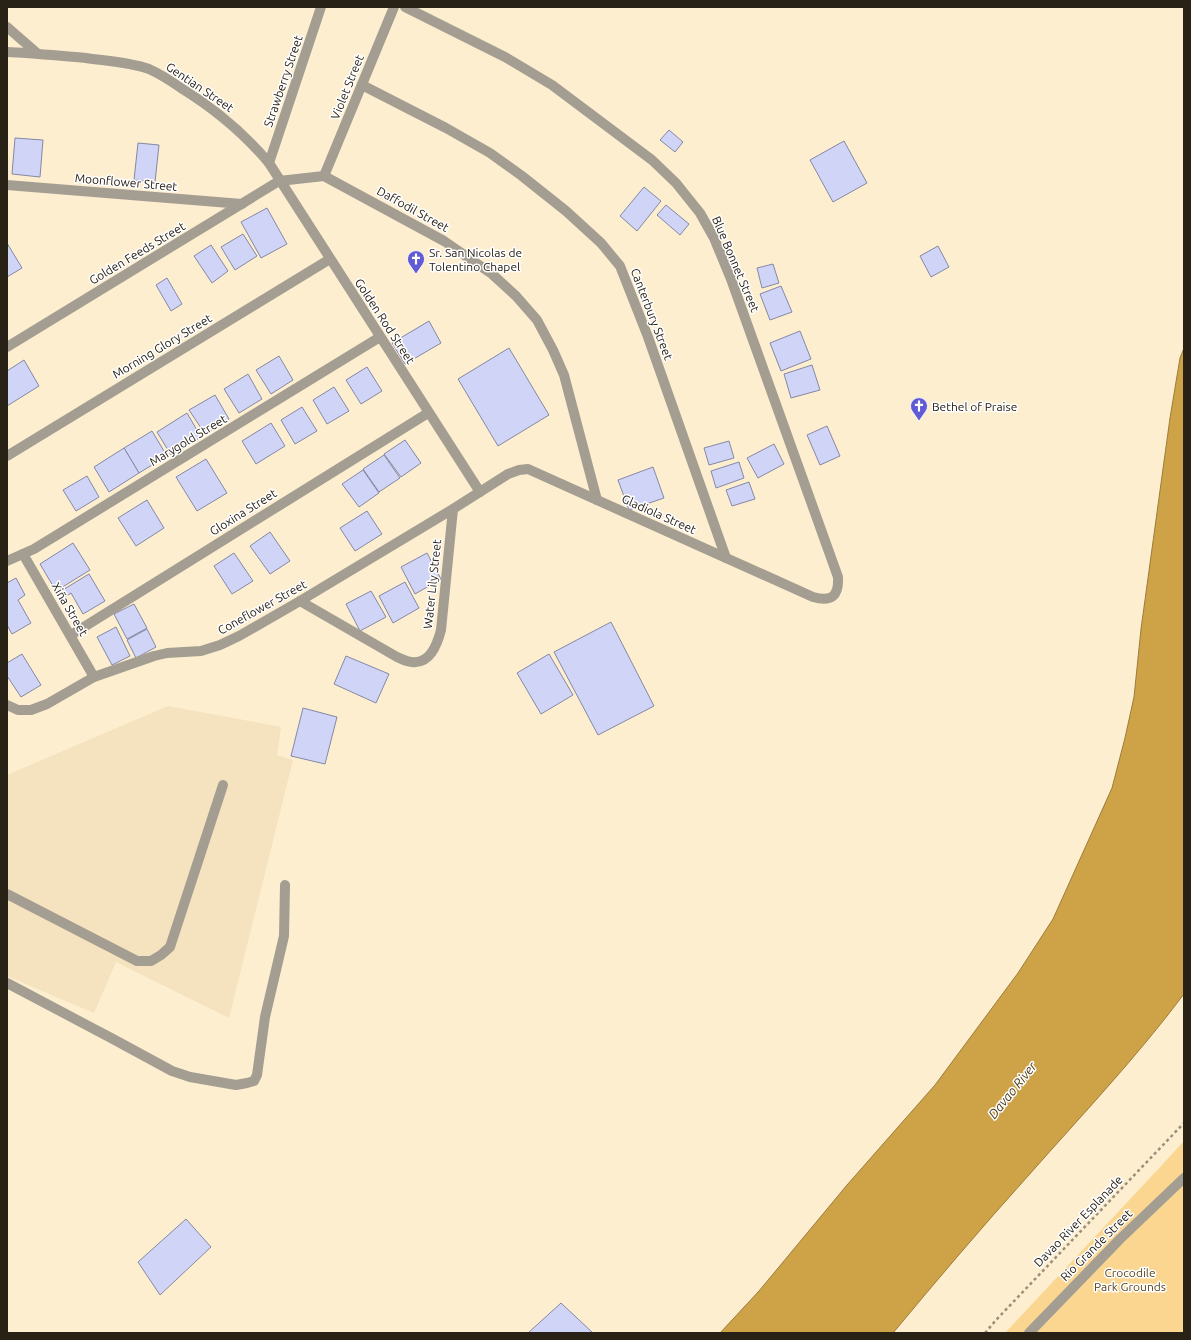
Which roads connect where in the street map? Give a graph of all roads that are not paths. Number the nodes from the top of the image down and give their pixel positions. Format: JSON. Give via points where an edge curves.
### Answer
{"nodes":[{"id":1,"x":321,"y":7,"type":"edge"},
{"id":2,"x":394,"y":7,"type":"edge"},
{"id":3,"x":406,"y":7,"type":"edge"},
{"id":4,"x":7,"y":27,"type":"edge"},
{"id":5,"x":7,"y":52,"type":"edge"},
{"id":6,"x":38,"y":54,"type":"junction"},
{"id":7,"x":362,"y":85,"type":"junction"},
{"id":8,"x":269,"y":163,"type":"junction"},
{"id":9,"x":324,"y":176,"type":"junction"},
{"id":10,"x":280,"y":181,"type":"junction"},
{"id":11,"x":7,"y":186,"type":"edge"},
{"id":12,"x":242,"y":204,"type":"junction"},
{"id":13,"x":330,"y":259,"type":"junction"},
{"id":14,"x":380,"y":337,"type":"junction"},
{"id":15,"x":7,"y":347,"type":"edge"},
{"id":16,"x":428,"y":412,"type":"junction"},
{"id":17,"x":7,"y":456,"type":"edge"},
{"id":18,"x":480,"y":492,"type":"junction"},
{"id":19,"x":597,"y":500,"type":"junction"},
{"id":20,"x":453,"y":509,"type":"junction"},
{"id":21,"x":23,"y":554,"type":"junction"},
{"id":22,"x":726,"y":558,"type":"junction"},
{"id":23,"x":7,"y":561,"type":"edge"},
{"id":24,"x":831,"y":598,"type":"joint"},
{"id":25,"x":300,"y":601,"type":"junction"},
{"id":26,"x":71,"y":635,"type":"junction"},
{"id":27,"x":94,"y":677,"type":"junction"},
{"id":28,"x":7,"y":705,"type":"edge"},
{"id":29,"x":223,"y":785,"type":"dead end"},
{"id":30,"x":285,"y":885,"type":"dead end"},
{"id":31,"x":7,"y":894,"type":"edge"},
{"id":32,"x":7,"y":984,"type":"edge"},
{"id":33,"x":1184,"y":1178,"type":"edge"},
{"id":34,"x":1029,"y":1333,"type":"edge"}],
"edges":[{"from":1,"to":8,"type":"street","name":"Strawberry Street"},
{"from":2,"to":7,"type":"street","name":"Violet Street"},
{"from":3,"to":24,"type":"street","name":"Blue Bonnet Street","via":[[505,57],[552,85],[652,160],[676,183],[700,213],[714,238],[733,287],[838,577],[838,590]]},
{"from":4,"to":6,"type":"street"},
{"from":5,"to":6,"type":"street","name":"Gentian Street"},
{"from":6,"to":8,"type":"street","name":"Gentian Street","via":[[126,63],[149,70],[198,98],[229,122]]},
{"from":7,"to":9,"type":"street","name":"Violet Street"},
{"from":7,"to":22,"type":"street","name":"Canterbury Street","via":[[490,153],[566,211],[620,266],[648,337]]},
{"from":8,"to":10,"type":"street","name":"Golden Rod Street"},
{"from":9,"to":10,"type":"street"},
{"from":9,"to":19,"type":"street","name":"Daffodil Street","via":[[444,241],[492,274],[516,296],[536,320],[554,350],[564,375]]},
{"from":10,"to":12,"type":"street","name":"Golden Feeds Street"},
{"from":10,"to":13,"type":"street","name":"Golden Rod Street"},
{"from":11,"to":12,"type":"street","name":"Moonflower Street"},
{"from":12,"to":15,"type":"street","name":"Golden Feeds Street"},
{"from":13,"to":14,"type":"street","name":"Golden Rod Street"},
{"from":13,"to":17,"type":"street","name":"Morning Glory Street"},
{"from":14,"to":16,"type":"street","name":"Golden Rod Street"},
{"from":14,"to":21,"type":"street","name":"Marygold Street"},
{"from":16,"to":18,"type":"street","name":"Golden Rod Street"},
{"from":16,"to":26,"type":"street","name":"Gloxina Street"},
{"from":18,"to":19,"type":"street","name":"Gladiola Street","via":[[508,474],[528,469]]},
{"from":18,"to":20,"type":"street","name":"Coneflower Street"},
{"from":19,"to":22,"type":"street","name":"Gladiola Street"},
{"from":20,"to":25,"type":"street","name":"Coneflower Street"},
{"from":20,"to":25,"type":"street","name":"Water Lily Street","via":[[441,630],[431,654],[422,661],[411,662],[397,657]]},
{"from":21,"to":23,"type":"street","name":"Marygold Street"},
{"from":21,"to":26,"type":"street","name":"Xiña Street"},
{"from":22,"to":24,"type":"street","name":"Gladiola Street","via":[[813,597],[826,600]]},
{"from":25,"to":27,"type":"street","name":"Coneflower Street","via":[[220,645],[201,651],[167,652]]},
{"from":26,"to":27,"type":"street","name":"Xiña Street"},
{"from":27,"to":28,"type":"street","name":"Coneflower Street","via":[[47,704],[31,710],[18,710]]},
{"from":29,"to":31,"type":"street","via":[[170,947],[151,961],[136,961]]},
{"from":30,"to":32,"type":"street","via":[[284,936],[265,1017],[257,1075],[254,1080],[247,1083],[236,1084],[198,1078],[172,1071],[114,1038]]},
{"from":33,"to":34,"type":"street","name":"Rio Grande Street","via":[[1120,1238]]}]}
